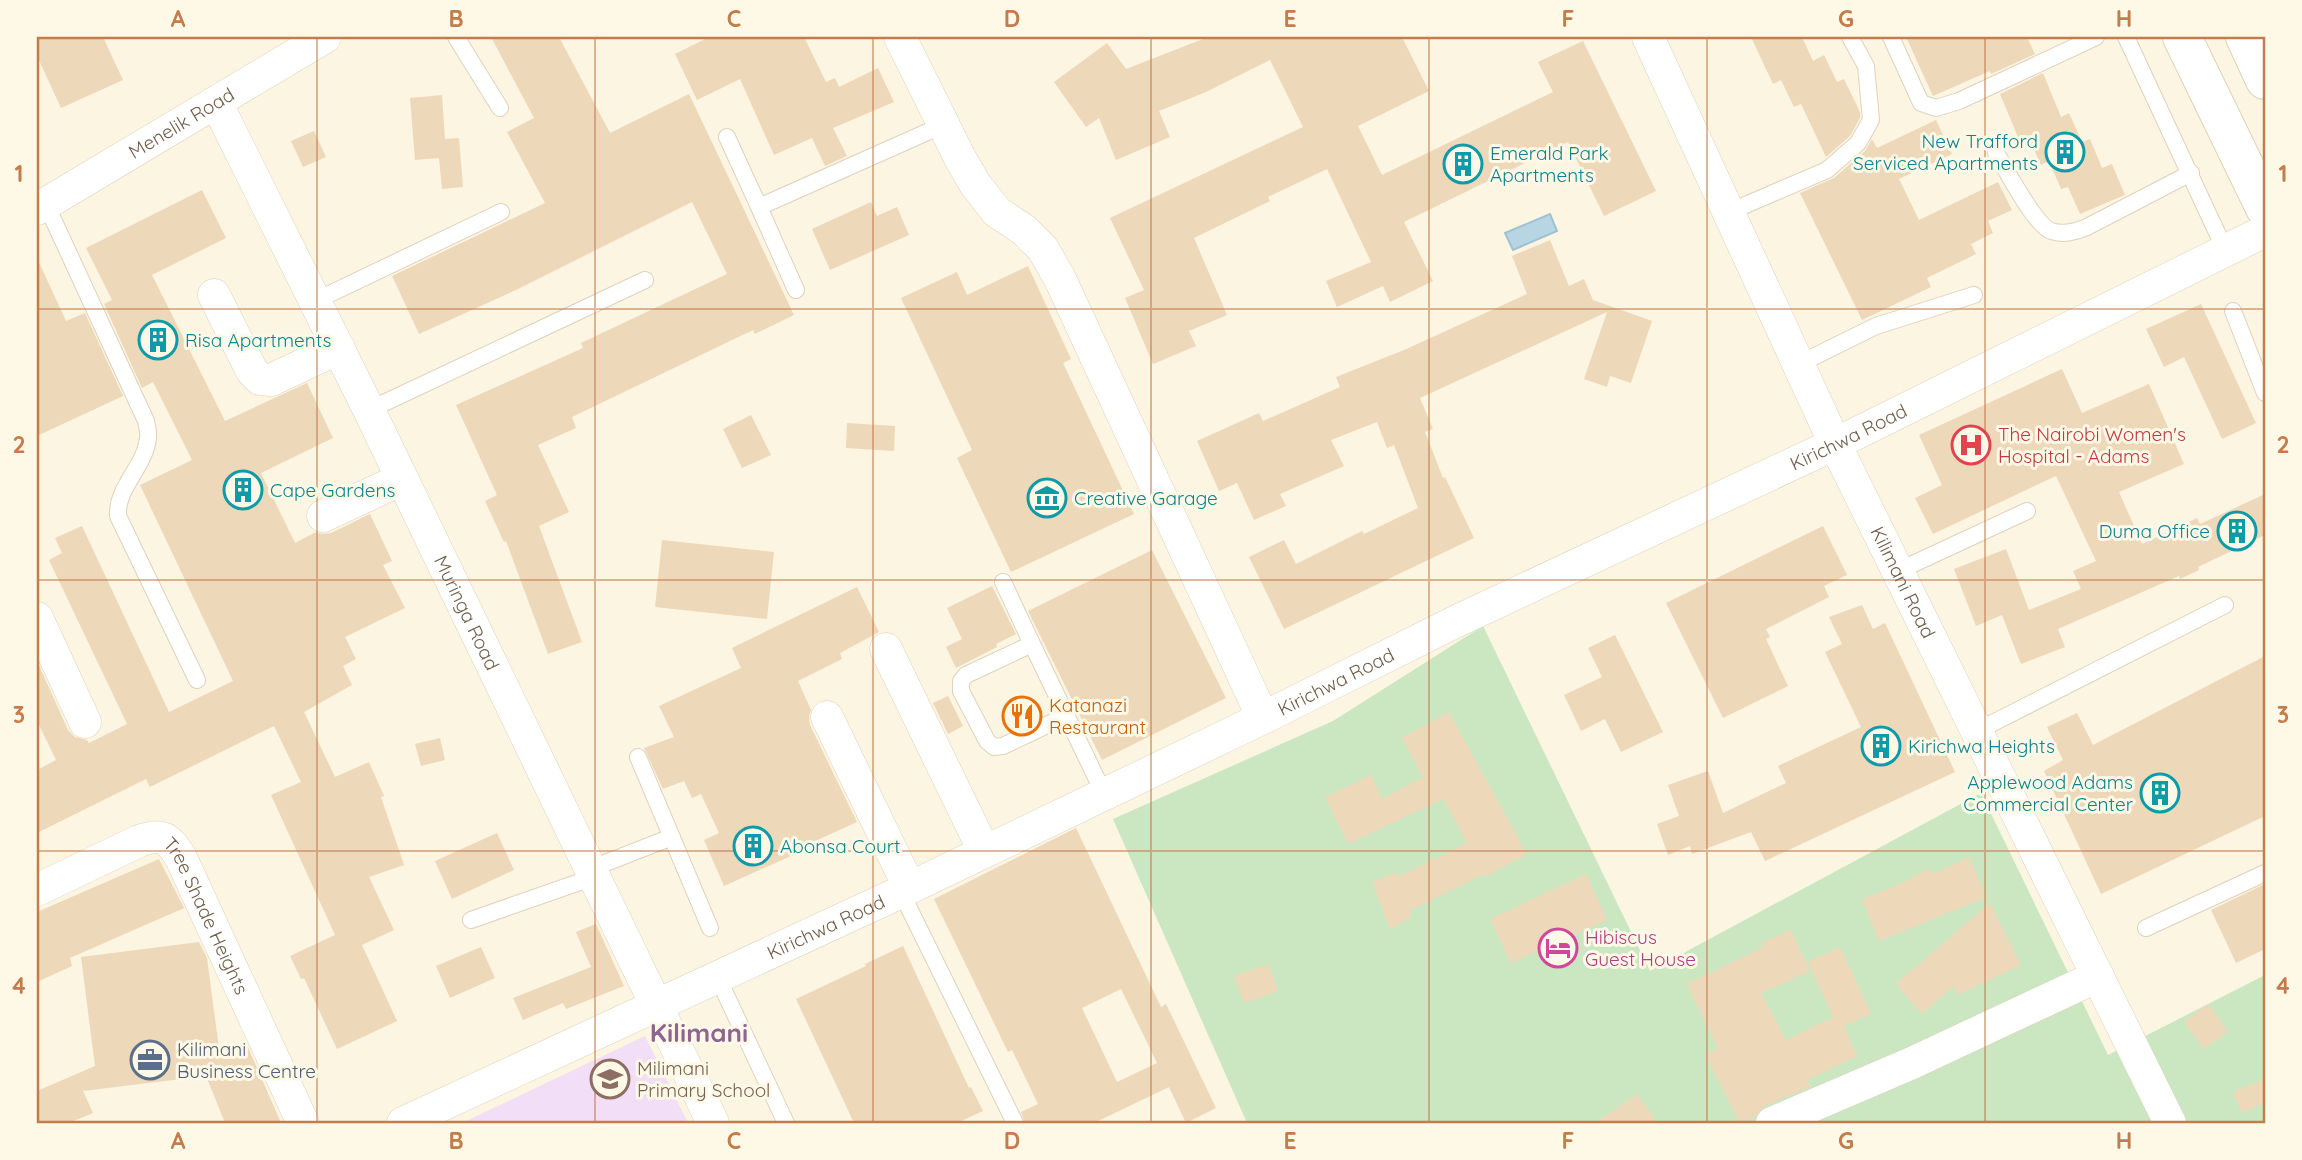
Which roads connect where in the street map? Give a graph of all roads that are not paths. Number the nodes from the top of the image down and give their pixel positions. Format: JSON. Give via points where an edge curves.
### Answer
{"nodes":[{"id":1,"x":325,"y":37,"type":"edge"},
{"id":2,"x":456,"y":37,"type":"edge"},
{"id":3,"x":900,"y":37,"type":"edge"},
{"id":4,"x":1648,"y":37,"type":"edge"},
{"id":5,"x":1850,"y":37,"type":"edge"},
{"id":6,"x":1891,"y":37,"type":"edge"},
{"id":7,"x":2096,"y":37,"type":"edge"},
{"id":8,"x":2126,"y":37,"type":"edge"},
{"id":9,"x":2182,"y":37,"type":"edge"},
{"id":10,"x":2245,"y":37,"type":"edge"},
{"id":11,"x":2265,"y":80,"type":"edge"},
{"id":12,"x":216,"y":102,"type":"junction"},
{"id":13,"x":500,"y":108,"type":"dead end"},
{"id":14,"x":943,"y":125,"type":"junction"},
{"id":15,"x":727,"y":137,"type":"dead end"},
{"id":16,"x":1996,"y":153,"type":"dead end"},
{"id":17,"x":2191,"y":173,"type":"junction"},
{"id":18,"x":41,"y":206,"type":"edge"},
{"id":19,"x":759,"y":207,"type":"junction"},
{"id":20,"x":2265,"y":208,"type":"edge"},
{"id":21,"x":501,"y":212,"type":"dead end"},
{"id":22,"x":1729,"y":212,"type":"junction"},
{"id":23,"x":2265,"y":232,"type":"edge"},
{"id":24,"x":2226,"y":252,"type":"junction"},
{"id":25,"x":645,"y":279,"type":"dead end"},
{"id":26,"x":796,"y":290,"type":"dead end"},
{"id":27,"x":215,"y":295,"type":"dead end"},
{"id":28,"x":1974,"y":295,"type":"dead end"},
{"id":29,"x":315,"y":301,"type":"junction"},
{"id":30,"x":2233,"y":311,"type":"dead end"},
{"id":31,"x":339,"y":348,"type":"junction"},
{"id":32,"x":1799,"y":365,"type":"junction"},
{"id":33,"x":2265,"y":393,"type":"edge"},
{"id":34,"x":369,"y":410,"type":"junction"},
{"id":35,"x":1835,"y":444,"type":"junction"},
{"id":36,"x":402,"y":480,"type":"junction"},
{"id":37,"x":2026,"y":511,"type":"dead end"},
{"id":38,"x":323,"y":516,"type":"dead end"},
{"id":39,"x":1898,"y":571,"type":"junction"},
{"id":40,"x":1003,"y":583,"type":"dead end"},
{"id":41,"x":2225,"y":605,"type":"dead end"},
{"id":42,"x":37,"y":618,"type":"edge"},
{"id":43,"x":1032,"y":643,"type":"junction"},
{"id":44,"x":886,"y":649,"type":"dead end"},
{"id":45,"x":197,"y":680,"type":"dead end"},
{"id":46,"x":1066,"y":716,"type":"junction"},
{"id":47,"x":827,"y":717,"type":"dead end"},
{"id":48,"x":1263,"y":718,"type":"junction"},
{"id":49,"x":85,"y":722,"type":"dead end"},
{"id":50,"x":1977,"y":731,"type":"junction"},
{"id":51,"x":638,"y":757,"type":"dead end"},
{"id":52,"x":1104,"y":794,"type":"junction"},
{"id":53,"x":672,"y":837,"type":"junction"},
{"id":54,"x":984,"y":851,"type":"junction"},
{"id":55,"x":592,"y":873,"type":"junction"},
{"id":56,"x":2265,"y":873,"type":"edge"},
{"id":57,"x":37,"y":890,"type":"edge"},
{"id":58,"x":905,"y":890,"type":"junction"},
{"id":59,"x":471,"y":920,"type":"dead end"},
{"id":60,"x":710,"y":928,"type":"dead end"},
{"id":61,"x":2146,"y":928,"type":"dead end"},
{"id":62,"x":2098,"y":975,"type":"junction"},
{"id":63,"x":718,"y":978,"type":"junction"},
{"id":64,"x":657,"y":1007,"type":"junction"},
{"id":65,"x":303,"y":1123,"type":"edge"},
{"id":66,"x":402,"y":1123,"type":"edge"},
{"id":67,"x":713,"y":1123,"type":"edge"},
{"id":68,"x":786,"y":1123,"type":"edge"},
{"id":69,"x":1015,"y":1123,"type":"edge"},
{"id":70,"x":1772,"y":1123,"type":"edge"},
{"id":71,"x":2170,"y":1123,"type":"edge"}],
"edges":[{"from":1,"to":12,"type":"street","name":"Menelik Road"},
{"from":2,"to":13,"type":"lane"},
{"from":3,"to":14,"type":"street"},
{"from":4,"to":22,"type":"street","name":"Kilimani Road"},
{"from":5,"to":22,"type":"lane","via":[[1866,66],[1871,120],[1858,143],[1827,170]]},
{"from":6,"to":7,"type":"lane","via":[[1921,103],[1936,108]]},
{"from":8,"to":17,"type":"lane"},
{"from":9,"to":20,"type":"main road"},
{"from":10,"to":11,"type":"main road"},
{"from":12,"to":18,"type":"street","name":"Menelik Road"},
{"from":12,"to":29,"type":"street","name":"Muringa Road"},
{"from":14,"to":19,"type":"lane"},
{"from":14,"to":48,"type":"street","via":[[996,212],[1043,249],[1060,279]]},
{"from":15,"to":19,"type":"lane"},
{"from":16,"to":17,"type":"lane","via":[[2038,221],[2060,233],[2084,228]]},
{"from":17,"to":24,"type":"lane"},
{"from":18,"to":45,"type":"lane","via":[[146,421],[148,438],[117,502],[118,516]]},
{"from":19,"to":26,"type":"lane"},
{"from":21,"to":29,"type":"lane"},
{"from":22,"to":32,"type":"street","name":"Kilimani Road"},
{"from":23,"to":24,"type":"street","name":"Kirichwa Road"},
{"from":24,"to":35,"type":"street","name":"Kirichwa Road"},
{"from":25,"to":34,"type":"lane"},
{"from":27,"to":31,"type":"street","via":[[260,379],[271,380]]},
{"from":28,"to":32,"type":"lane","via":[[1876,326]]},
{"from":29,"to":31,"type":"street","name":"Muringa Road"},
{"from":30,"to":33,"type":"lane"},
{"from":31,"to":34,"type":"street","name":"Muringa Road"},
{"from":32,"to":35,"type":"street","name":"Kilimani Road"},
{"from":34,"to":36,"type":"street","name":"Muringa Road"},
{"from":35,"to":39,"type":"street","name":"Kilimani Road"},
{"from":35,"to":48,"type":"street","name":"Kirichwa Road","via":[[1459,620]]},
{"from":36,"to":38,"type":"street"},
{"from":36,"to":55,"type":"street","name":"Muringa Road"},
{"from":37,"to":39,"type":"lane"},
{"from":39,"to":50,"type":"street","name":"Kilimani Road"},
{"from":40,"to":43,"type":"lane"},
{"from":41,"to":50,"type":"lane"},
{"from":42,"to":49,"type":"street"},
{"from":43,"to":46,"type":"lane"},
{"from":43,"to":46,"type":"lane","via":[[966,675],[961,691],[994,747]]},
{"from":44,"to":54,"type":"street"},
{"from":46,"to":52,"type":"lane"},
{"from":47,"to":58,"type":"street"},
{"from":48,"to":52,"type":"street","name":"Kirichwa Road"},
{"from":50,"to":62,"type":"street","name":"Kilimani Road"},
{"from":51,"to":53,"type":"lane"},
{"from":52,"to":54,"type":"street","name":"Kirichwa Road"},
{"from":53,"to":55,"type":"lane"},
{"from":53,"to":60,"type":"lane"},
{"from":54,"to":58,"type":"street","name":"Kirichwa Road"},
{"from":55,"to":59,"type":"lane"},
{"from":55,"to":64,"type":"street","name":"Muringa Road"},
{"from":56,"to":61,"type":"lane"},
{"from":57,"to":65,"type":"street","name":"Tree Shade Heights","via":[[139,841],[155,836],[166,839],[181,858]]},
{"from":58,"to":63,"type":"street","name":"Kirichwa Road"},
{"from":58,"to":69,"type":"lane"},
{"from":62,"to":70,"type":"street"},
{"from":62,"to":71,"type":"street","name":"Kilimani Road"},
{"from":63,"to":64,"type":"street","name":"Kirichwa Road"},
{"from":63,"to":68,"type":"lane"},
{"from":64,"to":66,"type":"street","name":"Kirichwa Road"},
{"from":64,"to":67,"type":"street","name":"Muringa Road"}]}
